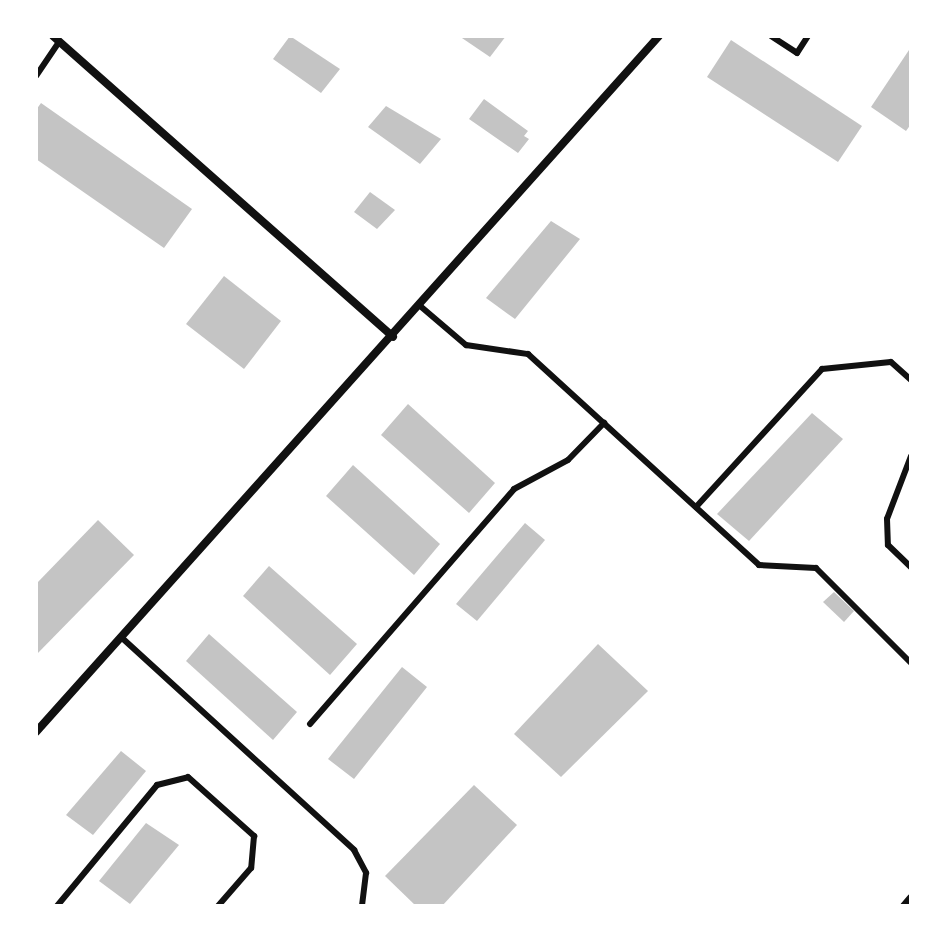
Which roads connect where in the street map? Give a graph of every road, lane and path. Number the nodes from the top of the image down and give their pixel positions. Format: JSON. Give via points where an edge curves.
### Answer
{"nodes":[{"id":1,"x":658,"y":36,"type":"edge"},
{"id":2,"x":771,"y":36,"type":"edge"},
{"id":3,"x":808,"y":36,"type":"edge"},
{"id":4,"x":56,"y":39,"type":"edge"},
{"id":5,"x":36,"y":76,"type":"edge"},
{"id":6,"x":419,"y":305,"type":"junction"},
{"id":7,"x":393,"y":337,"type":"junction"},
{"id":8,"x":911,"y":380,"type":"edge"},
{"id":9,"x":604,"y":423,"type":"junction"},
{"id":10,"x":911,"y":456,"type":"edge"},
{"id":11,"x":696,"y":507,"type":"junction"},
{"id":12,"x":911,"y":567,"type":"edge"},
{"id":13,"x":121,"y":637,"type":"junction"},
{"id":14,"x":911,"y":663,"type":"edge"},
{"id":15,"x":310,"y":724,"type":"dead end"},
{"id":16,"x":36,"y":732,"type":"edge"},
{"id":17,"x":911,"y":898,"type":"edge"},
{"id":18,"x":57,"y":906,"type":"edge"},
{"id":19,"x":218,"y":906,"type":"edge"},
{"id":20,"x":362,"y":906,"type":"edge"},
{"id":21,"x":904,"y":906,"type":"edge"}],
"edges":[{"from":1,"to":6,"type":"street"},
{"from":2,"to":3,"type":"lane","via":[[797,53]]},
{"from":4,"to":5,"type":"lane"},
{"from":4,"to":7,"type":"street"},
{"from":6,"to":7,"type":"street"},
{"from":6,"to":9,"type":"lane","via":[[466,345],[528,354]]},
{"from":7,"to":13,"type":"street"},
{"from":8,"to":11,"type":"lane","via":[[891,362],[822,369]]},
{"from":9,"to":11,"type":"lane"},
{"from":9,"to":15,"type":"lane","via":[[568,460],[514,489]]},
{"from":10,"to":12,"type":"lane","via":[[887,519],[888,545]]},
{"from":11,"to":14,"type":"lane","via":[[759,565],[816,568]]},
{"from":13,"to":16,"type":"street"},
{"from":13,"to":20,"type":"lane","via":[[354,850],[366,873]]},
{"from":17,"to":21,"type":"street"},
{"from":18,"to":19,"type":"lane","via":[[157,785],[188,777],[254,836],[251,868]]}]}
